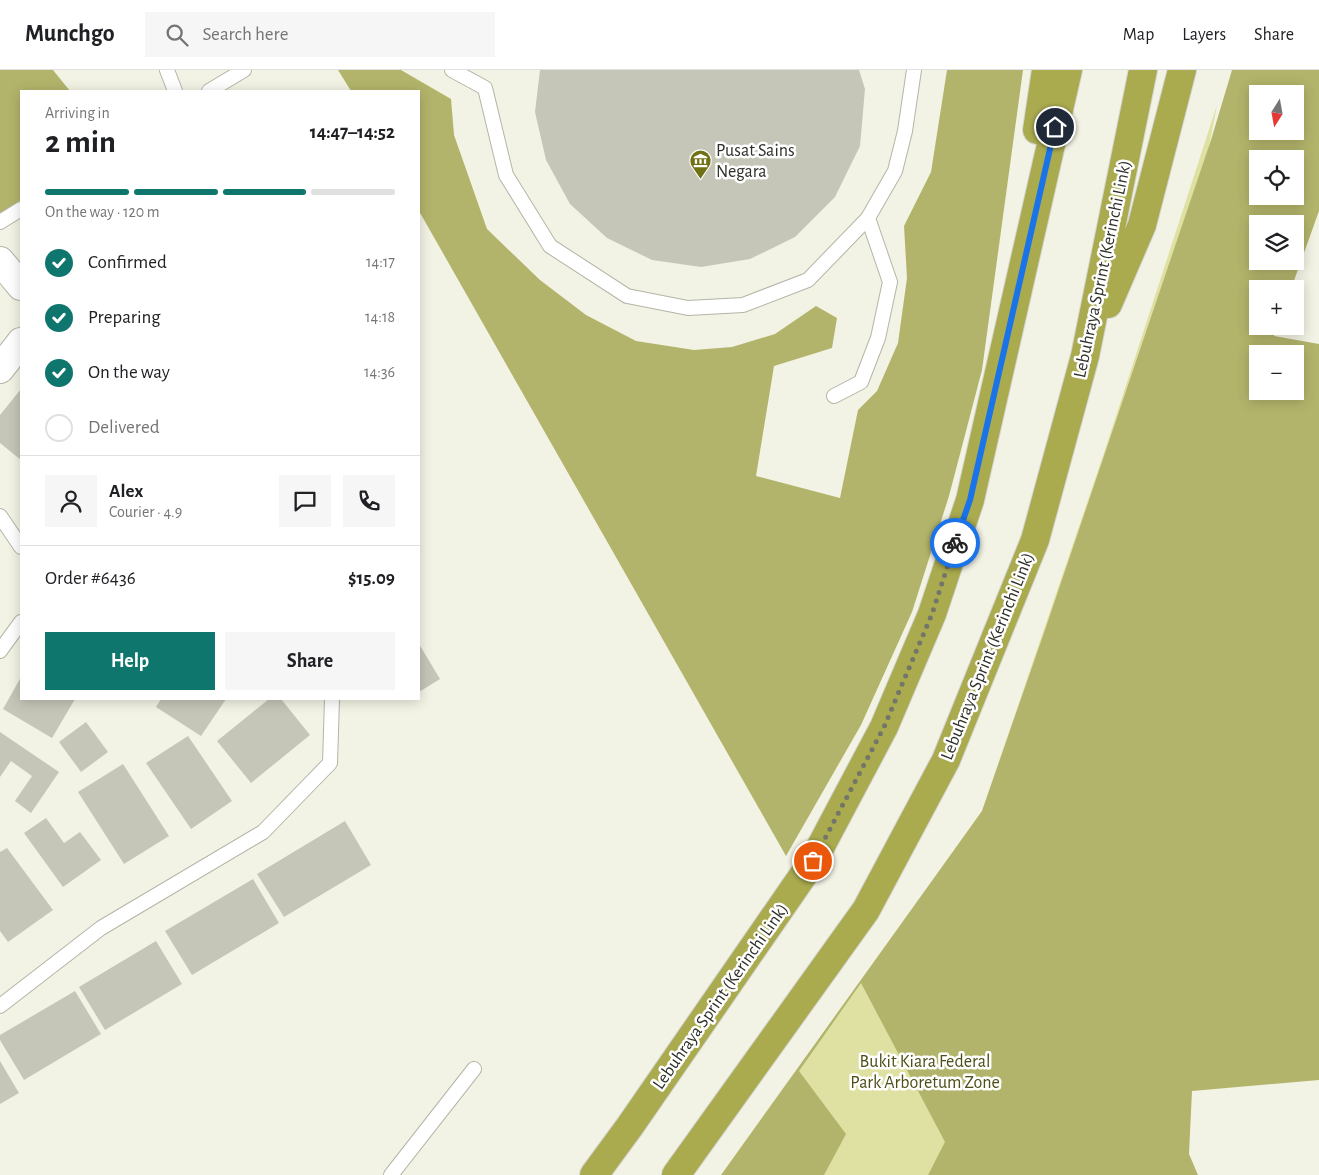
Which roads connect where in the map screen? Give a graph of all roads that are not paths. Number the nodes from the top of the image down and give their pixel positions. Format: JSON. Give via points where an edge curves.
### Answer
{"nodes":[{"id":1,"x":167,"y":70,"type":"edge"},
{"id":2,"x":244,"y":70,"type":"edge"},
{"id":3,"x":452,"y":70,"type":"edge"},
{"id":4,"x":914,"y":70,"type":"edge"},
{"id":5,"x":1046,"y":70,"type":"edge"},
{"id":6,"x":1068,"y":70,"type":"edge"},
{"id":7,"x":1144,"y":70,"type":"edge"},
{"id":8,"x":1182,"y":70,"type":"edge"},
{"id":9,"x":175,"y":90,"type":"edge"},
{"id":10,"x":211,"y":90,"type":"edge"},
{"id":11,"x":20,"y":210,"type":"edge"},
{"id":12,"x":868,"y":218,"type":"junction"},
{"id":13,"x":0,"y":222,"type":"edge"},
{"id":14,"x":0,"y":260,"type":"edge"},
{"id":15,"x":20,"y":285,"type":"edge"},
{"id":16,"x":20,"y":343,"type":"edge"},
{"id":17,"x":1085,"y":356,"type":"junction"},
{"id":18,"x":0,"y":369,"type":"edge"},
{"id":19,"x":999,"y":375,"type":"junction"},
{"id":20,"x":834,"y":396,"type":"dead end"},
{"id":21,"x":0,"y":516,"type":"edge"},
{"id":22,"x":20,"y":545,"type":"edge"},
{"id":23,"x":20,"y":623,"type":"edge"},
{"id":24,"x":0,"y":652,"type":"edge"},
{"id":25,"x":332,"y":700,"type":"edge"},
{"id":26,"x":0,"y":1006,"type":"edge"},
{"id":27,"x":474,"y":1069,"type":"dead end"},
{"id":28,"x":391,"y":1175,"type":"edge"},
{"id":29,"x":594,"y":1175,"type":"edge"},
{"id":30,"x":676,"y":1175,"type":"edge"}],
"edges":[{"from":1,"to":9,"type":"lane"},
{"from":2,"to":10,"type":"lane"},
{"from":3,"to":12,"type":"lane","via":[[485,88],[506,175],[550,246],[627,296],[688,308],[743,305],[808,280]]},
{"from":4,"to":12,"type":"lane","via":[[905,131],[895,170]]},
{"from":5,"to":19,"type":"highway"},
{"from":6,"to":19,"type":"highway","name":"Lebuhraya Sprint (Kerinchi Link)"},
{"from":7,"to":17,"type":"highway","name":"Lebuhraya Sprint (Kerinchi Link)"},
{"from":8,"to":17,"type":"highway","via":[[1142,225]]},
{"from":11,"to":13,"type":"lane"},
{"from":12,"to":20,"type":"lane","via":[[890,282],[878,338],[861,382]]},
{"from":14,"to":15,"type":"street"},
{"from":16,"to":18,"type":"street"},
{"from":17,"to":30,"type":"highway","name":"Lebuhraya Sprint (Kerinchi Link)","via":[[1035,540],[946,760],[866,910]]},
{"from":19,"to":29,"type":"highway","name":"Lebuhraya Sprint (Kerinchi Link)","via":[[970,500],[932,614],[884,727],[813,861]]},
{"from":21,"to":22,"type":"lane"},
{"from":23,"to":24,"type":"lane"},
{"from":25,"to":26,"type":"lane","via":[[330,763],[262,832],[101,928]]},
{"from":27,"to":28,"type":"lane"}]}
